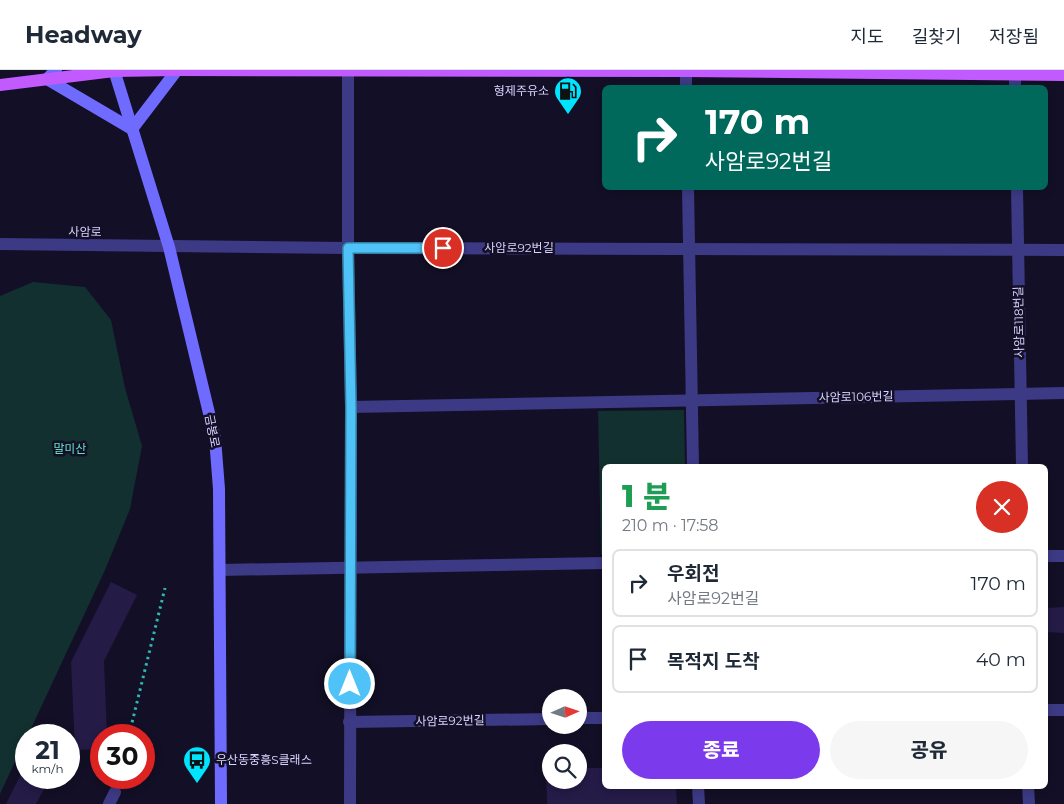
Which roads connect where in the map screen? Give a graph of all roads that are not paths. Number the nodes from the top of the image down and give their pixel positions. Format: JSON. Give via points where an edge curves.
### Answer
{"nodes":[{"id":1,"x":56,"y":70,"type":"edge"},
{"id":2,"x":114,"y":70,"type":"edge"},
{"id":3,"x":177,"y":70,"type":"edge"},
{"id":4,"x":348,"y":70,"type":"edge"},
{"id":5,"x":428,"y":70,"type":"edge"},
{"id":6,"x":686,"y":71,"type":"junction"},
{"id":7,"x":1064,"y":75,"type":"edge"},
{"id":8,"x":47,"y":80,"type":"junction"},
{"id":9,"x":1015,"y":81,"type":"edge"},
{"id":10,"x":0,"y":85,"type":"edge"},
{"id":11,"x":686,"y":85,"type":"edge"},
{"id":12,"x":132,"y":129,"type":"junction"},
{"id":13,"x":688,"y":190,"type":"edge"},
{"id":14,"x":1017,"y":190,"type":"edge"},
{"id":15,"x":0,"y":244,"type":"edge"},
{"id":16,"x":170,"y":247,"type":"junction"},
{"id":17,"x":348,"y":248,"type":"junction"},
{"id":18,"x":689,"y":249,"type":"junction"},
{"id":19,"x":1018,"y":250,"type":"junction"},
{"id":20,"x":1064,"y":250,"type":"edge"},
{"id":21,"x":1064,"y":393,"type":"edge"},
{"id":22,"x":1021,"y":394,"type":"junction"},
{"id":23,"x":692,"y":401,"type":"junction"},
{"id":24,"x":351,"y":408,"type":"junction"},
{"id":25,"x":693,"y":464,"type":"edge"},
{"id":26,"x":1022,"y":464,"type":"edge"},
{"id":27,"x":1048,"y":556,"type":"edge"},
{"id":28,"x":1064,"y":556,"type":"edge"},
{"id":29,"x":602,"y":563,"type":"edge"},
{"id":30,"x":350,"y":568,"type":"junction"},
{"id":31,"x":220,"y":570,"type":"junction"},
{"id":32,"x":1048,"y":710,"type":"edge"},
{"id":33,"x":1064,"y":710,"type":"edge"},
{"id":34,"x":588,"y":718,"type":"edge"},
{"id":35,"x":602,"y":718,"type":"edge"},
{"id":36,"x":542,"y":719,"type":"edge"},
{"id":37,"x":349,"y":722,"type":"junction"},
{"id":38,"x":698,"y":789,"type":"edge"},
{"id":39,"x":1028,"y":789,"type":"edge"},
{"id":40,"x":221,"y":804,"type":"edge"},
{"id":41,"x":350,"y":804,"type":"edge"},
{"id":42,"x":699,"y":804,"type":"edge"},
{"id":43,"x":1029,"y":804,"type":"edge"}],
"edges":[{"from":1,"to":8,"type":"street"},
{"from":2,"to":3,"type":"main road"},
{"from":2,"to":8,"type":"main road"},
{"from":2,"to":12,"type":"street","name":"금봉로"},
{"from":3,"to":4,"type":"main road"},
{"from":3,"to":12,"type":"street"},
{"from":4,"to":5,"type":"main road"},
{"from":4,"to":17,"type":"street"},
{"from":5,"to":6,"type":"main road"},
{"from":6,"to":9,"type":"main road"},
{"from":6,"to":11,"type":"street"},
{"from":7,"to":9,"type":"main road"},
{"from":8,"to":10,"type":"main road"},
{"from":8,"to":12,"type":"street"},
{"from":12,"to":16,"type":"street","name":"금봉로"},
{"from":13,"to":18,"type":"street"},
{"from":14,"to":19,"type":"street","name":"사암로118번길"},
{"from":15,"to":16,"type":"street","name":"사암로"},
{"from":16,"to":17,"type":"street","name":"사암로"},
{"from":16,"to":31,"type":"street","name":"금봉로","via":[[215,438]]},
{"from":17,"to":18,"type":"street","name":"사암로92번길"},
{"from":17,"to":24,"type":"street"},
{"from":18,"to":19,"type":"street"},
{"from":18,"to":23,"type":"street"},
{"from":19,"to":20,"type":"street"},
{"from":19,"to":22,"type":"street","name":"사암로118번길"},
{"from":21,"to":22,"type":"street"},
{"from":22,"to":23,"type":"street","name":"사암로106번길"},
{"from":22,"to":26,"type":"street","name":"사암로118번길"},
{"from":23,"to":24,"type":"street"},
{"from":23,"to":25,"type":"street"},
{"from":24,"to":30,"type":"street"},
{"from":27,"to":28,"type":"street"},
{"from":29,"to":30,"type":"street"},
{"from":30,"to":31,"type":"street"},
{"from":30,"to":37,"type":"street"},
{"from":31,"to":40,"type":"street","name":"금봉로"},
{"from":32,"to":33,"type":"street"},
{"from":34,"to":35,"type":"street"},
{"from":36,"to":37,"type":"street","name":"사암로92번길"},
{"from":37,"to":41,"type":"street"},
{"from":38,"to":42,"type":"street"},
{"from":39,"to":43,"type":"street"}]}
